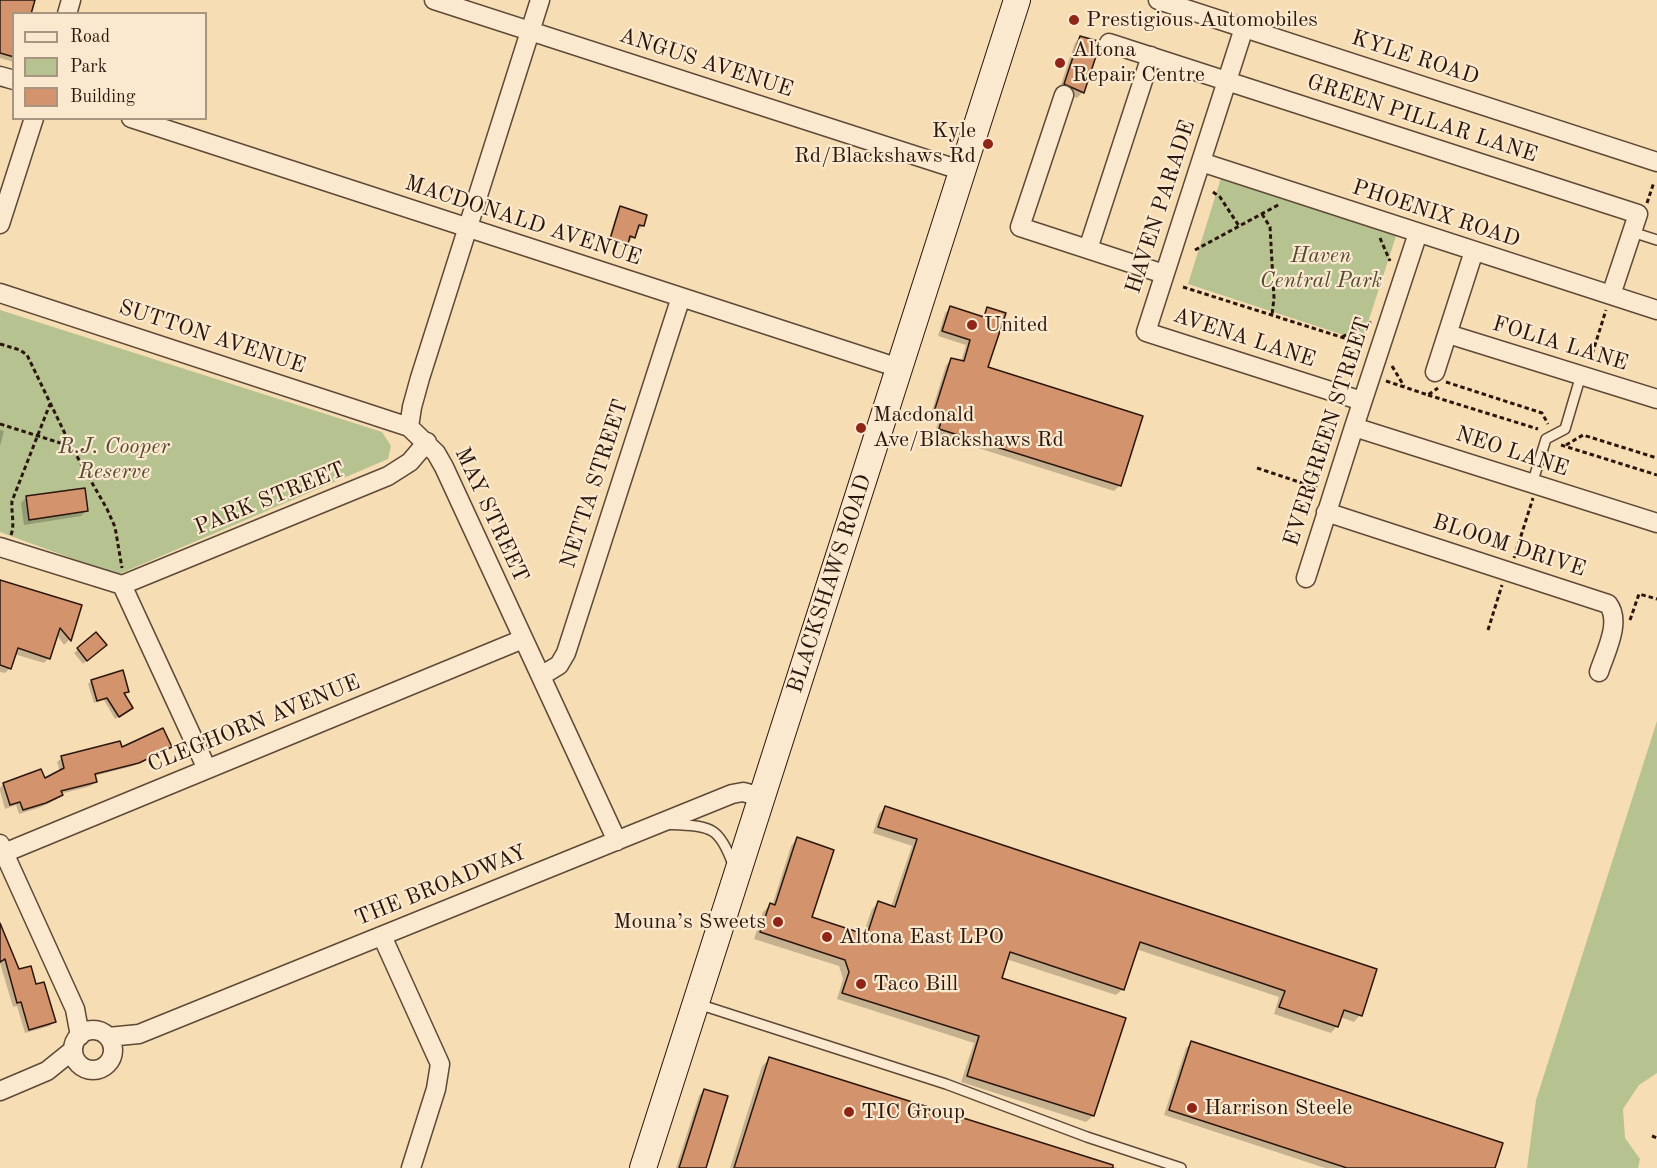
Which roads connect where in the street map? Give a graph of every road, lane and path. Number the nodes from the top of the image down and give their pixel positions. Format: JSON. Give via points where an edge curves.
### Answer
{"nodes":[{"id":1,"x":434,"y":0,"type":"edge"},
{"id":2,"x":540,"y":0,"type":"edge"},
{"id":3,"x":1017,"y":0,"type":"edge"},
{"id":4,"x":1158,"y":0,"type":"edge"},
{"id":5,"x":1244,"y":28,"type":"junction"},
{"id":6,"x":530,"y":32,"type":"junction"},
{"id":7,"x":1109,"y":43,"type":"dead end"},
{"id":8,"x":1151,"y":56,"type":"junction"},
{"id":9,"x":1227,"y":81,"type":"junction"},
{"id":10,"x":1064,"y":95,"type":"dead end"},
{"id":11,"x":33,"y":120,"type":"edge"},
{"id":12,"x":137,"y":120,"type":"edge"},
{"id":13,"x":1201,"y":162,"type":"junction"},
{"id":14,"x":1657,"y":162,"type":"edge"},
{"id":15,"x":963,"y":171,"type":"junction"},
{"id":16,"x":1214,"y":192,"type":"dead end"},
{"id":17,"x":1281,"y":203,"type":"dead end"},
{"id":18,"x":1262,"y":213,"type":"junction"},
{"id":19,"x":0,"y":224,"type":"edge"},
{"id":20,"x":1239,"y":226,"type":"junction"},
{"id":21,"x":467,"y":228,"type":"junction"},
{"id":22,"x":1632,"y":232,"type":"junction"},
{"id":23,"x":1418,"y":233,"type":"junction"},
{"id":24,"x":1388,"y":238,"type":"dead end"},
{"id":25,"x":1657,"y":240,"type":"edge"},
{"id":26,"x":1088,"y":249,"type":"junction"},
{"id":27,"x":1195,"y":250,"type":"dead end"},
{"id":28,"x":1474,"y":251,"type":"junction"},
{"id":29,"x":1390,"y":261,"type":"dead end"},
{"id":30,"x":1164,"y":274,"type":"junction"},
{"id":31,"x":1183,"y":287,"type":"dead end"},
{"id":32,"x":0,"y":293,"type":"edge"},
{"id":33,"x":1611,"y":295,"type":"junction"},
{"id":34,"x":681,"y":297,"type":"junction"},
{"id":35,"x":1657,"y":310,"type":"edge"},
{"id":36,"x":1272,"y":315,"type":"junction"},
{"id":37,"x":1371,"y":322,"type":"dead end"},
{"id":38,"x":1146,"y":332,"type":"joint"},
{"id":39,"x":1448,"y":334,"type":"junction"},
{"id":40,"x":1342,"y":337,"type":"junction"},
{"id":41,"x":0,"y":344,"type":"edge"},
{"id":42,"x":1364,"y":344,"type":"dead end"},
{"id":43,"x":1390,"y":364,"type":"dead end"},
{"id":44,"x":900,"y":368,"type":"junction"},
{"id":45,"x":1435,"y":372,"type":"dead end"},
{"id":46,"x":1583,"y":376,"type":"junction"},
{"id":47,"x":1385,"y":381,"type":"dead end"},
{"id":48,"x":1405,"y":387,"type":"junction"},
{"id":49,"x":1428,"y":395,"type":"junction"},
{"id":50,"x":1657,"y":399,"type":"edge"},
{"id":51,"x":1362,"y":401,"type":"junction"},
{"id":52,"x":50,"y":404,"type":"junction"},
{"id":53,"x":0,"y":424,"type":"edge"},
{"id":54,"x":1353,"y":426,"type":"junction"},
{"id":55,"x":409,"y":427,"type":"junction"},
{"id":56,"x":37,"y":435,"type":"junction"},
{"id":57,"x":1554,"y":435,"type":"junction"},
{"id":58,"x":427,"y":442,"type":"junction"},
{"id":59,"x":71,"y":446,"type":"junction"},
{"id":60,"x":1565,"y":446,"type":"junction"},
{"id":61,"x":1657,"y":458,"type":"edge"},
{"id":62,"x":1257,"y":468,"type":"dead end"},
{"id":63,"x":1657,"y":475,"type":"edge"},
{"id":64,"x":1535,"y":484,"type":"junction"},
{"id":65,"x":1317,"y":488,"type":"dead end"},
{"id":66,"x":1326,"y":512,"type":"junction"},
{"id":67,"x":1657,"y":523,"type":"edge"},
{"id":68,"x":4,"y":549,"type":"edge"},
{"id":69,"x":1507,"y":576,"type":"junction"},
{"id":70,"x":1306,"y":578,"type":"dead end"},
{"id":71,"x":124,"y":584,"type":"junction"},
{"id":72,"x":1657,"y":599,"type":"edge"},
{"id":73,"x":1614,"y":616,"type":"junction"},
{"id":74,"x":1488,"y":630,"type":"dead end"},
{"id":75,"x":523,"y":639,"type":"junction"},
{"id":76,"x":1599,"y":672,"type":"dead end"},
{"id":77,"x":542,"y":676,"type":"junction"},
{"id":78,"x":207,"y":769,"type":"junction"},
{"id":79,"x":762,"y":797,"type":"junction"},
{"id":80,"x":656,"y":824,"type":"junction"},
{"id":81,"x":617,"y":841,"type":"junction"},
{"id":82,"x":2,"y":849,"type":"edge"},
{"id":83,"x":737,"y":876,"type":"junction"},
{"id":84,"x":382,"y":936,"type":"junction"},
{"id":85,"x":696,"y":1003,"type":"junction"},
{"id":86,"x":139,"y":1034,"type":"junction"},
{"id":87,"x":88,"y":1038,"type":"junction"},
{"id":88,"x":112,"y":1056,"type":"junction"},
{"id":89,"x":84,"y":1068,"type":"junction"},
{"id":90,"x":47,"y":1071,"type":"junction"},
{"id":91,"x":0,"y":1091,"type":"edge"},
{"id":92,"x":1652,"y":1136,"type":"dead end"},
{"id":93,"x":1657,"y":1138,"type":"edge"},
{"id":94,"x":411,"y":1168,"type":"edge"},
{"id":95,"x":643,"y":1168,"type":"edge"},
{"id":96,"x":1181,"y":1168,"type":"edge"}],
"edges":[{"from":1,"to":6,"type":"street","name":"ANGUS AVENUE"},
{"from":2,"to":6,"type":"street"},
{"from":3,"to":15,"type":"main road","name":"BLACKSHAWS ROAD"},
{"from":4,"to":5,"type":"street","name":"KYLE ROAD"},
{"from":5,"to":9,"type":"street","name":"HAVEN PARADE"},
{"from":5,"to":14,"type":"street","name":"KYLE ROAD"},
{"from":6,"to":15,"type":"street","name":"ANGUS AVENUE"},
{"from":6,"to":21,"type":"street"},
{"from":7,"to":8,"type":"street","name":"GREEN PILLAR LANE"},
{"from":8,"to":9,"type":"street","name":"GREEN PILLAR LANE"},
{"from":8,"to":26,"type":"street"},
{"from":9,"to":13,"type":"street","name":"HAVEN PARADE"},
{"from":9,"to":22,"type":"street","name":"GREEN PILLAR LANE","via":[[1638,214]]},
{"from":10,"to":26,"type":"street","via":[[1020,226]]},
{"from":11,"to":19,"type":"street"},
{"from":12,"to":21,"type":"street","name":"MACDONALD AVENUE"},
{"from":13,"to":23,"type":"street","name":"PHOENIX ROAD"},
{"from":13,"to":30,"type":"street","name":"HAVEN PARADE"},
{"from":15,"to":44,"type":"main road","name":"BLACKSHAWS ROAD"},
{"from":16,"to":20,"type":"path"},
{"from":17,"to":18,"type":"path"},
{"from":18,"to":20,"type":"path"},
{"from":18,"to":36,"type":"path","via":[[1270,227]]},
{"from":20,"to":27,"type":"path"},
{"from":21,"to":34,"type":"street","name":"MACDONALD AVENUE"},
{"from":21,"to":55,"type":"street"},
{"from":22,"to":25,"type":"lane"},
{"from":22,"to":33,"type":"street"},
{"from":23,"to":28,"type":"street","name":"PHOENIX ROAD"},
{"from":23,"to":51,"type":"street","name":"EVERGREEN STREET"},
{"from":24,"to":29,"type":"path","via":[[1379,235]]},
{"from":26,"to":30,"type":"street"},
{"from":28,"to":33,"type":"street","name":"PHOENIX ROAD"},
{"from":28,"to":39,"type":"street"},
{"from":30,"to":38,"type":"street","name":"HAVEN PARADE"},
{"from":31,"to":36,"type":"path"},
{"from":32,"to":55,"type":"street","name":"SUTTON AVENUE"},
{"from":33,"to":35,"type":"street","name":"PHOENIX ROAD"},
{"from":33,"to":46,"type":"path"},
{"from":34,"to":44,"type":"street","name":"MACDONALD AVENUE"},
{"from":34,"to":77,"type":"street","name":"NETTA STREET","via":[[566,653],[560,665]]},
{"from":36,"to":40,"type":"path"},
{"from":37,"to":40,"type":"path"},
{"from":38,"to":51,"type":"street","name":"AVENA LANE"},
{"from":39,"to":45,"type":"street"},
{"from":39,"to":46,"type":"street","name":"FOLIA LANE"},
{"from":40,"to":42,"type":"path"},
{"from":41,"to":52,"type":"path","via":[[27,355]]},
{"from":43,"to":48,"type":"path"},
{"from":44,"to":79,"type":"main road","name":"BLACKSHAWS ROAD"},
{"from":46,"to":50,"type":"street","name":"FOLIA LANE"},
{"from":46,"to":57,"type":"lane","via":[[1564,429]]},
{"from":47,"to":48,"type":"path"},
{"from":48,"to":49,"type":"path"},
{"from":49,"to":49,"type":"path","via":[[1446,382],[1542,413],[1548,424],[1537,430]]},
{"from":51,"to":54,"type":"street","name":"EVERGREEN STREET"},
{"from":52,"to":56,"type":"path"},
{"from":52,"to":59,"type":"path"},
{"from":53,"to":56,"type":"path"},
{"from":54,"to":64,"type":"street","name":"NEO LANE"},
{"from":54,"to":66,"type":"street","name":"EVERGREEN STREET"},
{"from":55,"to":58,"type":"street","name":"MAY STREET"},
{"from":56,"to":59,"type":"path"},
{"from":56,"to":68,"type":"path","via":[[12,501],[14,528]]},
{"from":57,"to":60,"type":"path"},
{"from":57,"to":64,"type":"lane","via":[[1546,439]]},
{"from":58,"to":71,"type":"street","name":"PARK STREET","via":[[410,462],[388,476]]},
{"from":58,"to":75,"type":"street","name":"MAY STREET","via":[[444,467]]},
{"from":59,"to":71,"type":"path","via":[[115,527]]},
{"from":60,"to":61,"type":"path","via":[[1583,435]]},
{"from":60,"to":63,"type":"path"},
{"from":62,"to":65,"type":"path"},
{"from":64,"to":67,"type":"street","name":"NEO LANE"},
{"from":64,"to":69,"type":"path"},
{"from":66,"to":69,"type":"street","name":"BLOOM DRIVE"},
{"from":66,"to":70,"type":"street","name":"EVERGREEN STREET"},
{"from":68,"to":71,"type":"street"},
{"from":69,"to":73,"type":"street","name":"BLOOM DRIVE","via":[[1602,600]]},
{"from":69,"to":74,"type":"path"},
{"from":71,"to":78,"type":"street"},
{"from":72,"to":73,"type":"path","via":[[1639,594],[1630,620]]},
{"from":73,"to":76,"type":"street"},
{"from":75,"to":77,"type":"street","name":"MAY STREET"},
{"from":75,"to":78,"type":"street","name":"CLEGHORN AVENUE"},
{"from":77,"to":81,"type":"street","name":"MAY STREET"},
{"from":78,"to":82,"type":"street","name":"CLEGHORN AVENUE"},
{"from":79,"to":80,"type":"street","name":"THE BROADWAY","via":[[743,792],[732,794]]},
{"from":79,"to":83,"type":"main road","name":"BLACKSHAWS ROAD"},
{"from":80,"to":81,"type":"street","name":"THE BROADWAY"},
{"from":80,"to":83,"type":"lane","via":[[706,827],[726,845]]},
{"from":81,"to":84,"type":"street","name":"THE BROADWAY"},
{"from":82,"to":87,"type":"street"},
{"from":83,"to":85,"type":"main road","name":"BLACKSHAWS ROAD"},
{"from":84,"to":86,"type":"street","name":"THE BROADWAY"},
{"from":84,"to":94,"type":"street","via":[[440,1064]]},
{"from":85,"to":95,"type":"main road","name":"BLACKSHAWS ROAD"},
{"from":85,"to":96,"type":"lane","via":[[946,1084]]},
{"from":86,"to":87,"type":"street","name":"THE BROADWAY"},
{"from":86,"to":88,"type":"street","name":"THE BROADWAY"},
{"from":87,"to":88,"type":"street","via":[[113,1050]]},
{"from":87,"to":89,"type":"street","via":[[76,1060]]},
{"from":87,"to":90,"type":"street"},
{"from":88,"to":89,"type":"street","via":[[100,1069]]},
{"from":89,"to":90,"type":"street"},
{"from":90,"to":91,"type":"street"},
{"from":92,"to":93,"type":"path"}]}
